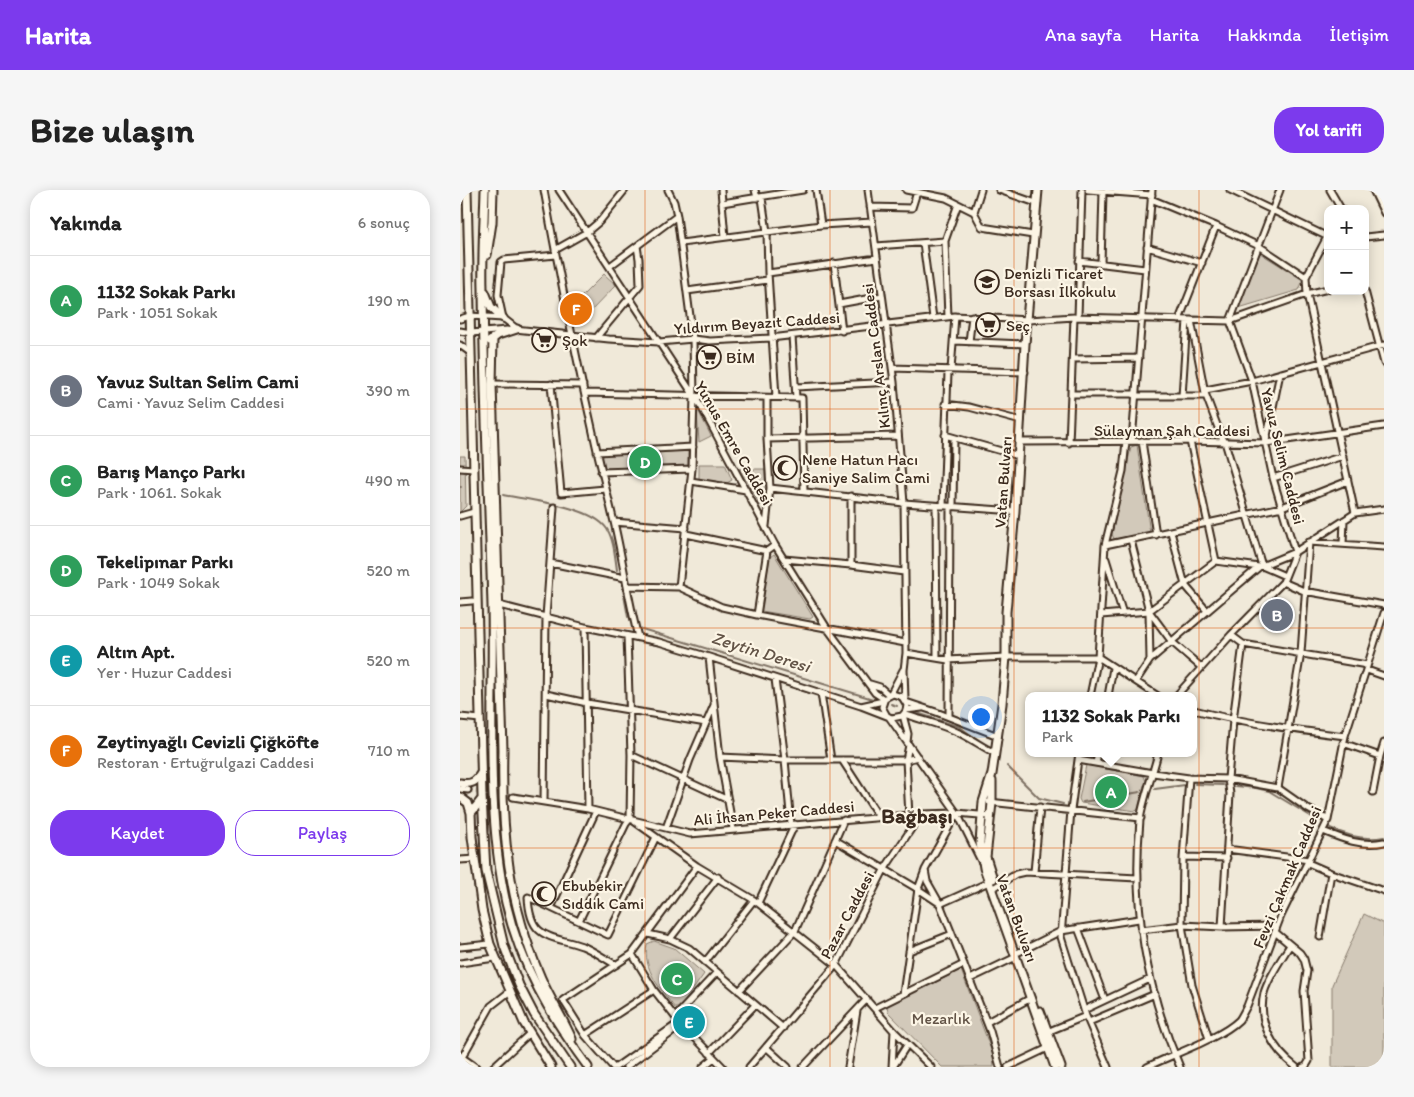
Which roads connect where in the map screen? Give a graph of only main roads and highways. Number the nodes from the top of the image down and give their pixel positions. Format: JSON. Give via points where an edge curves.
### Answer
{"nodes":[{"id":1,"x":467,"y":190,"type":"edge"},
{"id":2,"x":485,"y":190,"type":"edge"},
{"id":3,"x":492,"y":190,"type":"edge"},
{"id":4,"x":1038,"y":190,"type":"edge"},
{"id":5,"x":483,"y":287,"type":"junction"},
{"id":6,"x":503,"y":318,"type":"road end"},
{"id":7,"x":518,"y":328,"type":"road end"},
{"id":8,"x":493,"y":338,"type":"junction"},
{"id":9,"x":484,"y":349,"type":"junction"},
{"id":10,"x":481,"y":772,"type":"junction"},
{"id":11,"x":992,"y":774,"type":"junction"},
{"id":12,"x":460,"y":783,"type":"edge"},
{"id":13,"x":460,"y":797,"type":"edge"},
{"id":14,"x":482,"y":799,"type":"junction"},
{"id":15,"x":472,"y":813,"type":"junction"},
{"id":16,"x":992,"y":885,"type":"junction"},
{"id":17,"x":1016,"y":954,"type":"junction"},
{"id":18,"x":1044,"y":1031,"type":"junction"},
{"id":19,"x":580,"y":1055,"type":"junction"},
{"id":20,"x":569,"y":1066,"type":"edge"},
{"id":21,"x":551,"y":1067,"type":"edge"},
{"id":22,"x":588,"y":1067,"type":"edge"},
{"id":23,"x":593,"y":1067,"type":"edge"},
{"id":24,"x":1055,"y":1067,"type":"edge"},
{"id":25,"x":1061,"y":1067,"type":"edge"}],
"edges":[{"from":1,"to":10,"type":"main road"},
{"from":2,"to":5,"type":"main road"},
{"from":3,"to":5,"type":"main road","via":[[492,223]]},
{"from":4,"to":11,"type":"main road","name":"Vatan Bulvarı","via":[[1006,612],[1006,658]]},
{"from":5,"to":6,"type":"main road","via":[[490,307]]},
{"from":5,"to":9,"type":"main road"},
{"from":7,"to":8,"type":"main road"},
{"from":8,"to":9,"type":"main road"},
{"from":8,"to":19,"type":"main road","via":[[502,807],[514,900],[524,934],[542,979]]},
{"from":9,"to":19,"type":"main road","via":[[492,606],[493,772],[500,868],[520,948],[558,1024]]},
{"from":10,"to":12,"type":"main road","via":[[472,783]]},
{"from":10,"to":14,"type":"main road"},
{"from":11,"to":16,"type":"main road","name":"Vatan Bulvarı","via":[[986,857]]},
{"from":11,"to":16,"type":"main road","name":"Vatan Bulvarı","via":[[983,802],[980,843],[984,868]]},
{"from":13,"to":15,"type":"main road","via":[[467,801]]},
{"from":14,"to":15,"type":"main road"},
{"from":14,"to":20,"type":"main road","via":[[486,871],[504,946],[527,1000]]},
{"from":15,"to":21,"type":"main road","via":[[482,910],[490,944],[530,1034]]},
{"from":16,"to":17,"type":"main road","name":"Vatan Bulvarı"},
{"from":17,"to":18,"type":"main road","name":"Vatan Bulvarı"},
{"from":17,"to":18,"type":"main road","name":"Vatan Bulvarı"},
{"from":18,"to":24,"type":"main road","name":"Vatan Bulvarı"},
{"from":18,"to":25,"type":"main road","name":"Vatan Bulvarı"},
{"from":19,"to":22,"type":"main road"},
{"from":19,"to":23,"type":"main road"}]}
